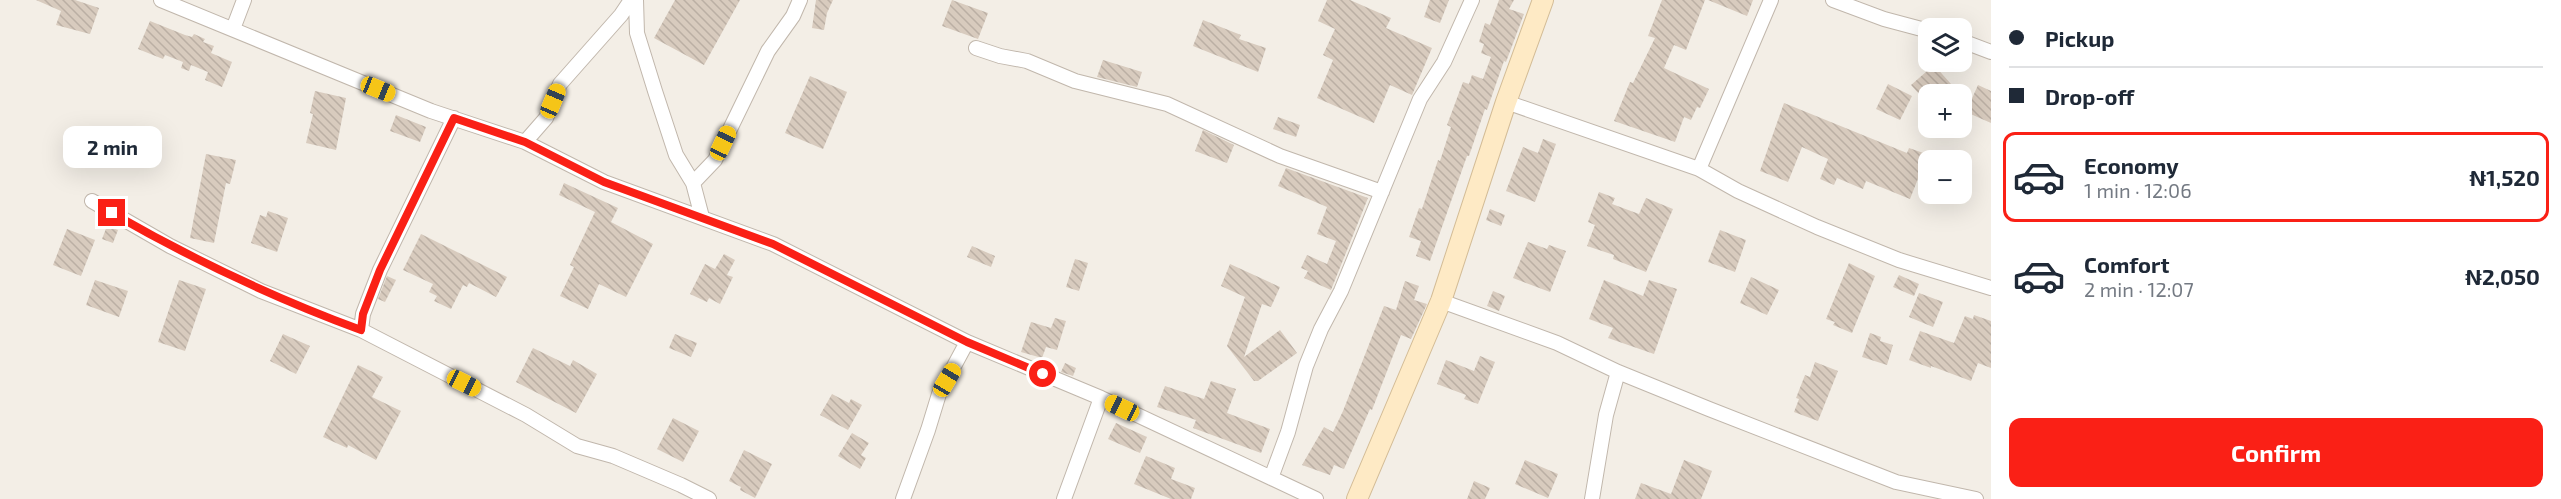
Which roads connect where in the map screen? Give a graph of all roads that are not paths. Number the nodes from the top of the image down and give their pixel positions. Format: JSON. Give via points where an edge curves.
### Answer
{"nodes":[{"id":1,"x":161,"y":0,"type":"edge"},
{"id":2,"x":244,"y":0,"type":"edge"},
{"id":3,"x":633,"y":0,"type":"edge"},
{"id":4,"x":800,"y":0,"type":"edge"},
{"id":5,"x":1472,"y":0,"type":"edge"},
{"id":6,"x":1543,"y":0,"type":"edge"},
{"id":7,"x":1771,"y":0,"type":"edge"},
{"id":8,"x":1833,"y":0,"type":"edge"},
{"id":9,"x":1918,"y":28,"type":"edge"},
{"id":10,"x":233,"y":29,"type":"junction"},
{"id":11,"x":1972,"y":45,"type":"edge"},
{"id":12,"x":976,"y":48,"type":"dead end"},
{"id":13,"x":1991,"y":52,"type":"edge"},
{"id":14,"x":1506,"y":102,"type":"junction"},
{"id":15,"x":454,"y":118,"type":"junction"},
{"id":16,"x":525,"y":142,"type":"junction"},
{"id":17,"x":1700,"y":169,"type":"junction"},
{"id":18,"x":693,"y":183,"type":"junction"},
{"id":19,"x":1382,"y":192,"type":"junction"},
{"id":20,"x":92,"y":201,"type":"dead end"},
{"id":21,"x":702,"y":217,"type":"junction"},
{"id":22,"x":1991,"y":288,"type":"edge"},
{"id":23,"x":1441,"y":301,"type":"junction"},
{"id":24,"x":361,"y":330,"type":"junction"},
{"id":25,"x":967,"y":342,"type":"junction"},
{"id":26,"x":1618,"y":372,"type":"junction"},
{"id":27,"x":1101,"y":398,"type":"junction"},
{"id":28,"x":1271,"y":478,"type":"junction"},
{"id":29,"x":709,"y":499,"type":"edge"},
{"id":30,"x":903,"y":499,"type":"edge"},
{"id":31,"x":1064,"y":499,"type":"edge"},
{"id":32,"x":1316,"y":499,"type":"edge"},
{"id":33,"x":1357,"y":499,"type":"edge"},
{"id":34,"x":1592,"y":499,"type":"edge"},
{"id":35,"x":1976,"y":499,"type":"edge"}],
"edges":[{"from":1,"to":10,"type":"street"},
{"from":2,"to":10,"type":"street"},
{"from":3,"to":16,"type":"street","via":[[560,84],[546,118]]},
{"from":3,"to":18,"type":"street","via":[[637,33],[655,91],[676,155]]},
{"from":4,"to":18,"type":"street","via":[[768,51],[715,160]]},
{"from":5,"to":19,"type":"street","via":[[1444,62],[1420,99]]},
{"from":6,"to":14,"type":"street"},
{"from":7,"to":17,"type":"street"},
{"from":8,"to":9,"type":"street"},
{"from":10,"to":15,"type":"street"},
{"from":11,"to":13,"type":"street"},
{"from":12,"to":19,"type":"street","via":[[1027,61],[1075,81],[1167,104],[1280,156]]},
{"from":14,"to":17,"type":"street"},
{"from":14,"to":23,"type":"street"},
{"from":15,"to":16,"type":"street"},
{"from":15,"to":24,"type":"street","via":[[380,270]]},
{"from":16,"to":21,"type":"street","via":[[604,182]]},
{"from":17,"to":22,"type":"street","via":[[1817,227],[1899,260]]},
{"from":18,"to":21,"type":"street"},
{"from":19,"to":28,"type":"street","via":[[1306,366]]},
{"from":20,"to":24,"type":"street","via":[[170,246],[261,291]]},
{"from":21,"to":25,"type":"street","via":[[773,244]]},
{"from":23,"to":26,"type":"street","via":[[1557,343]]},
{"from":23,"to":33,"type":"street"},
{"from":24,"to":29,"type":"street","via":[[526,415],[577,446],[613,456]]},
{"from":25,"to":27,"type":"street"},
{"from":25,"to":30,"type":"street","via":[[939,394]]},
{"from":26,"to":34,"type":"street","via":[[1606,415]]},
{"from":26,"to":35,"type":"street","via":[[1896,482]]},
{"from":27,"to":28,"type":"street"},
{"from":27,"to":31,"type":"street"},
{"from":28,"to":32,"type":"street"}]}
